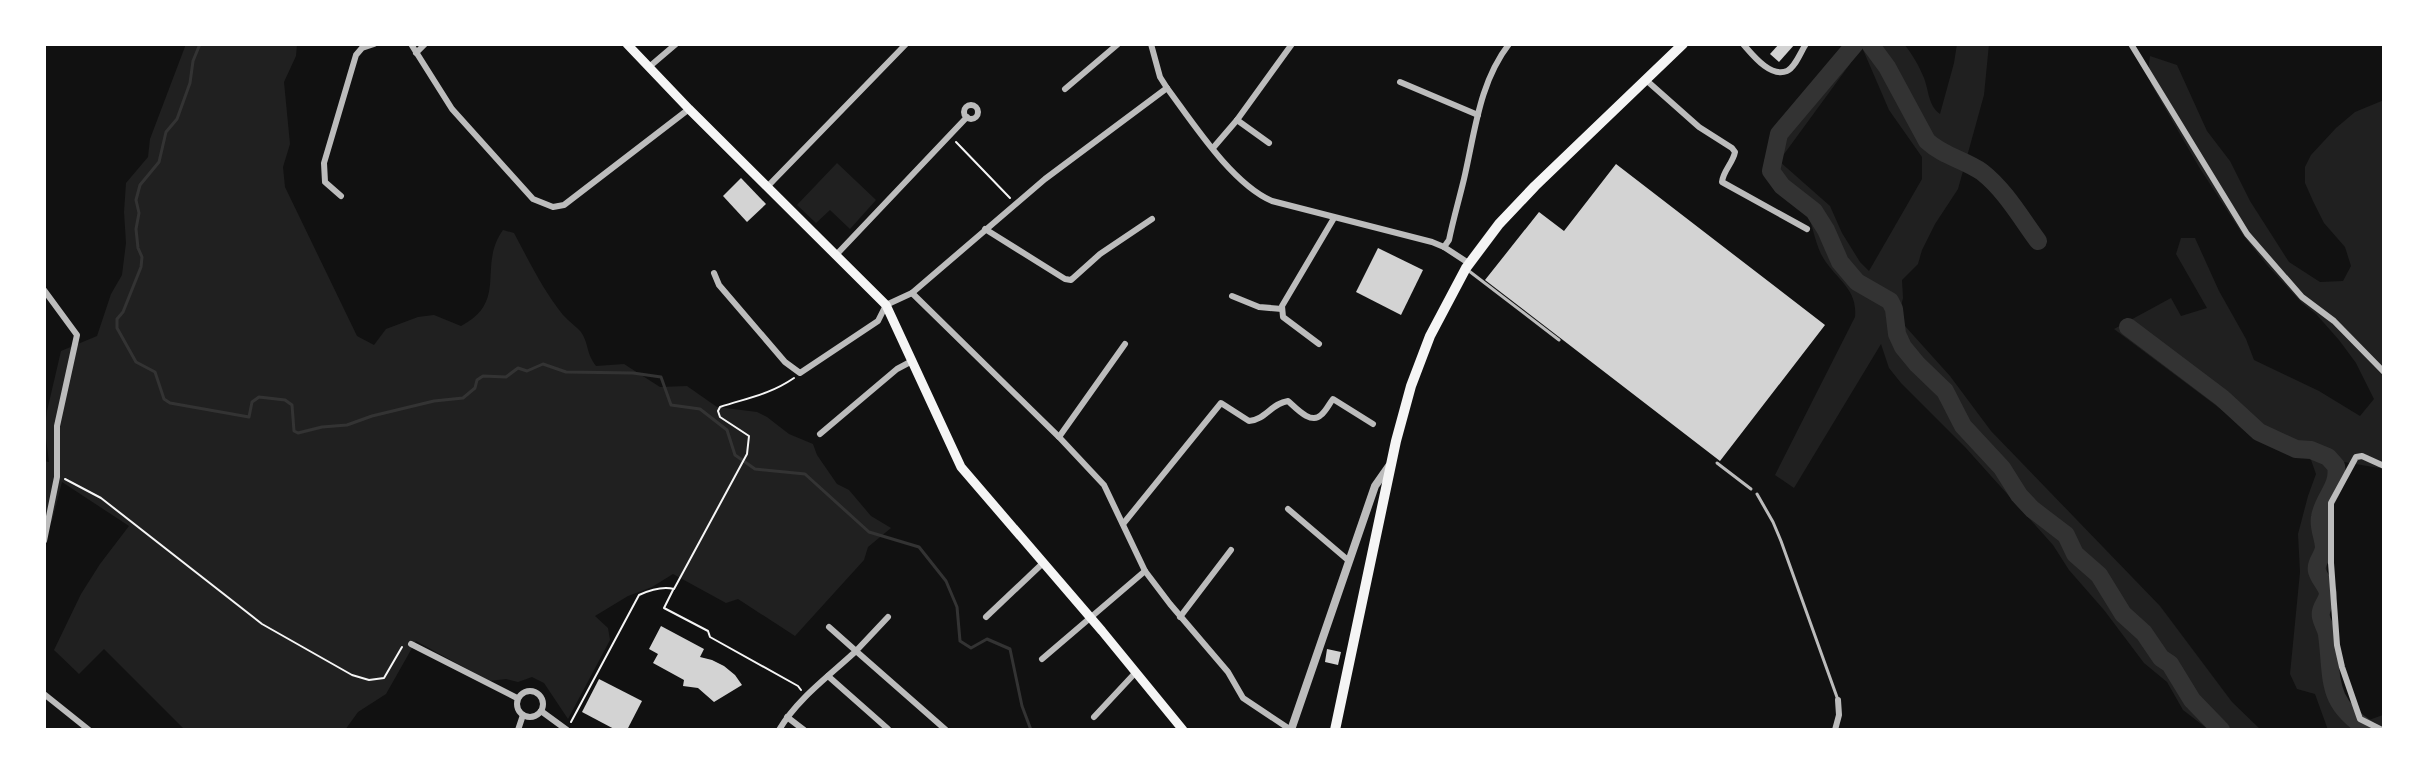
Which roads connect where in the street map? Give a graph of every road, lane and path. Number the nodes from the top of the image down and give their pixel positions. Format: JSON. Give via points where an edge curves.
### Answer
{"nodes":[{"id":1,"x":374,"y":44,"type":"edge"},
{"id":2,"x":411,"y":44,"type":"edge"},
{"id":3,"x":425,"y":44,"type":"edge"},
{"id":4,"x":627,"y":44,"type":"edge"},
{"id":5,"x":676,"y":44,"type":"edge"},
{"id":6,"x":906,"y":44,"type":"edge"},
{"id":7,"x":1118,"y":44,"type":"edge"},
{"id":8,"x":1151,"y":44,"type":"edge"},
{"id":9,"x":1292,"y":44,"type":"edge"},
{"id":10,"x":1509,"y":44,"type":"edge"},
{"id":11,"x":1683,"y":44,"type":"edge"},
{"id":12,"x":1743,"y":44,"type":"edge"},
{"id":13,"x":1806,"y":44,"type":"edge"},
{"id":14,"x":2131,"y":44,"type":"edge"},
{"id":15,"x":416,"y":53,"type":"junction"},
{"id":16,"x":649,"y":67,"type":"junction"},
{"id":17,"x":1646,"y":80,"type":"junction"},
{"id":18,"x":1400,"y":82,"type":"dead end"},
{"id":19,"x":1167,"y":88,"type":"junction"},
{"id":20,"x":1065,"y":89,"type":"dead end"},
{"id":21,"x":689,"y":109,"type":"junction"},
{"id":22,"x":1478,"y":115,"type":"junction"},
{"id":23,"x":967,"y":117,"type":"dead end"},
{"id":24,"x":1237,"y":120,"type":"junction"},
{"id":25,"x":950,"y":136,"type":"junction"},
{"id":26,"x":1269,"y":143,"type":"dead end"},
{"id":27,"x":1213,"y":148,"type":"junction"},
{"id":28,"x":768,"y":186,"type":"junction"},
{"id":29,"x":341,"y":196,"type":"dead end"},
{"id":30,"x":1015,"y":203,"type":"junction"},
{"id":31,"x":1334,"y":218,"type":"junction"},
{"id":32,"x":1152,"y":219,"type":"dead end"},
{"id":33,"x":985,"y":229,"type":"junction"},
{"id":34,"x":1807,"y":229,"type":"dead end"},
{"id":35,"x":1444,"y":247,"type":"junction"},
{"id":36,"x":836,"y":255,"type":"junction"},
{"id":37,"x":1468,"y":266,"type":"junction"},
{"id":38,"x":714,"y":273,"type":"dead end"},
{"id":39,"x":44,"y":290,"type":"edge"},
{"id":40,"x":912,"y":293,"type":"junction"},
{"id":41,"x":1232,"y":296,"type":"dead end"},
{"id":42,"x":886,"y":305,"type":"junction"},
{"id":43,"x":1282,"y":309,"type":"junction"},
{"id":44,"x":1559,"y":340,"type":"dead end"},
{"id":45,"x":1125,"y":344,"type":"dead end"},
{"id":46,"x":1319,"y":344,"type":"dead end"},
{"id":47,"x":912,"y":361,"type":"junction"},
{"id":48,"x":2384,"y":372,"type":"edge"},
{"id":49,"x":800,"y":373,"type":"junction"},
{"id":50,"x":1373,"y":424,"type":"dead end"},
{"id":51,"x":820,"y":434,"type":"dead end"},
{"id":52,"x":1059,"y":437,"type":"junction"},
{"id":53,"x":1391,"y":462,"type":"junction"},
{"id":54,"x":1717,"y":463,"type":"dead end"},
{"id":55,"x":2384,"y":466,"type":"edge"},
{"id":56,"x":57,"y":477,"type":"junction"},
{"id":57,"x":1751,"y":489,"type":"dead end"},
{"id":58,"x":1757,"y":494,"type":"dead end"},
{"id":59,"x":1288,"y":509,"type":"dead end"},
{"id":60,"x":1380,"y":512,"type":"junction"},
{"id":61,"x":1123,"y":524,"type":"junction"},
{"id":62,"x":1361,"y":525,"type":"junction"},
{"id":63,"x":44,"y":541,"type":"edge"},
{"id":64,"x":1231,"y":550,"type":"dead end"},
{"id":65,"x":1349,"y":561,"type":"junction"},
{"id":66,"x":1043,"y":563,"type":"junction"},
{"id":67,"x":1145,"y":571,"type":"junction"},
{"id":68,"x":674,"y":589,"type":"junction"},
{"id":69,"x":888,"y":617,"type":"dead end"},
{"id":70,"x":986,"y":617,"type":"dead end"},
{"id":71,"x":1180,"y":617,"type":"junction"},
{"id":72,"x":1091,"y":618,"type":"junction"},
{"id":73,"x":829,"y":627,"type":"dead end"},
{"id":74,"x":411,"y":644,"type":"joint"},
{"id":75,"x":856,"y":651,"type":"junction"},
{"id":76,"x":1042,"y":659,"type":"dead end"},
{"id":77,"x":1136,"y":672,"type":"junction"},
{"id":78,"x":828,"y":676,"type":"junction"},
{"id":79,"x":44,"y":694,"type":"edge"},
{"id":80,"x":805,"y":697,"type":"junction"},
{"id":81,"x":517,"y":698,"type":"junction"},
{"id":82,"x":1838,"y":700,"type":"joint"},
{"id":83,"x":541,"y":711,"type":"junction"},
{"id":84,"x":523,"y":715,"type":"junction"},
{"id":85,"x":787,"y":717,"type":"junction"},
{"id":86,"x":1094,"y":717,"type":"dead end"},
{"id":87,"x":888,"y":729,"type":"edge"},
{"id":88,"x":89,"y":730,"type":"edge"},
{"id":89,"x":518,"y":730,"type":"edge"},
{"id":90,"x":567,"y":730,"type":"edge"},
{"id":91,"x":779,"y":730,"type":"edge"},
{"id":92,"x":804,"y":730,"type":"edge"},
{"id":93,"x":946,"y":730,"type":"edge"},
{"id":94,"x":1182,"y":730,"type":"edge"},
{"id":95,"x":1291,"y":730,"type":"edge"},
{"id":96,"x":1335,"y":730,"type":"edge"},
{"id":97,"x":1835,"y":730,"type":"edge"},
{"id":98,"x":2382,"y":730,"type":"edge"}],
"edges":[{"from":1,"to":29,"type":"street","via":[[356,55],[324,163],[325,182]]},
{"from":2,"to":15,"type":"street"},
{"from":3,"to":15,"type":"street"},
{"from":4,"to":16,"type":"main road"},
{"from":5,"to":16,"type":"street"},
{"from":6,"to":28,"type":"street"},
{"from":7,"to":20,"type":"street"},
{"from":8,"to":19,"type":"street"},
{"from":9,"to":24,"type":"street"},
{"from":10,"to":22,"type":"street","via":[[1489,76]]},
{"from":11,"to":17,"type":"main road"},
{"from":12,"to":13,"type":"street","via":[[1779,72],[1791,68]]},
{"from":14,"to":48,"type":"street","via":[[2247,234],[2302,297]]},
{"from":15,"to":21,"type":"street","via":[[452,109],[533,199],[553,207],[564,205]]},
{"from":16,"to":21,"type":"main road"},
{"from":17,"to":34,"type":"street","via":[[1735,152],[1722,182]]},
{"from":17,"to":37,"type":"main road","via":[[1514,207]]},
{"from":18,"to":22,"type":"street"},
{"from":19,"to":27,"type":"street"},
{"from":19,"to":30,"type":"street"},
{"from":21,"to":28,"type":"main road"},
{"from":22,"to":35,"type":"street"},
{"from":23,"to":25,"type":"street"},
{"from":24,"to":26,"type":"street"},
{"from":24,"to":27,"type":"street"},
{"from":25,"to":30,"type":"path"},
{"from":25,"to":36,"type":"street"},
{"from":27,"to":31,"type":"street","via":[[1261,197]]},
{"from":28,"to":36,"type":"main road"},
{"from":30,"to":33,"type":"street"},
{"from":31,"to":35,"type":"street"},
{"from":31,"to":43,"type":"street"},
{"from":32,"to":33,"type":"street","via":[[1071,280]]},
{"from":33,"to":40,"type":"street"},
{"from":35,"to":37,"type":"street"},
{"from":36,"to":42,"type":"main road"},
{"from":37,"to":44,"type":"lane"},
{"from":37,"to":53,"type":"main road","via":[[1430,336]]},
{"from":38,"to":49,"type":"street","via":[[785,362]]},
{"from":39,"to":56,"type":"street","via":[[77,335],[57,426]]},
{"from":40,"to":42,"type":"street"},
{"from":40,"to":52,"type":"street"},
{"from":41,"to":43,"type":"street"},
{"from":42,"to":47,"type":"main road"},
{"from":42,"to":49,"type":"street","via":[[878,321]]},
{"from":43,"to":46,"type":"street","via":[[1283,317]]},
{"from":45,"to":52,"type":"street"},
{"from":47,"to":51,"type":"street"},
{"from":47,"to":66,"type":"main road","via":[[961,467]]},
{"from":49,"to":68,"type":"path","via":[[777,389],[720,407],[720,417],[749,436],[747,454]]},
{"from":50,"to":61,"type":"street","via":[[1333,399],[1315,419],[1288,401],[1249,421],[1221,403]]},
{"from":52,"to":61,"type":"street","via":[[1104,485]]},
{"from":53,"to":60,"type":"main road"},
{"from":53,"to":62,"type":"street","via":[[1375,486]]},
{"from":54,"to":57,"type":"lane"},
{"from":55,"to":98,"type":"street","via":[[2356,457],[2331,503],[2334,620],[2342,667],[2360,719]]},
{"from":56,"to":63,"type":"street"},
{"from":56,"to":74,"type":"path","via":[[101,498],[262,624],[352,675],[384,678],[403,646]]},
{"from":58,"to":82,"type":"lane","via":[[1781,541]]},
{"from":59,"to":65,"type":"street"},
{"from":60,"to":62,"type":"street"},
{"from":60,"to":96,"type":"main road"},
{"from":61,"to":67,"type":"street"},
{"from":62,"to":65,"type":"street"},
{"from":64,"to":71,"type":"street"},
{"from":65,"to":95,"type":"street"},
{"from":66,"to":70,"type":"street"},
{"from":66,"to":72,"type":"main road"},
{"from":67,"to":71,"type":"street"},
{"from":67,"to":72,"type":"street"},
{"from":68,"to":80,"type":"path","via":[[664,608],[798,686]]},
{"from":68,"to":90,"type":"path","via":[[639,595]]},
{"from":69,"to":75,"type":"street"},
{"from":71,"to":95,"type":"street","via":[[1228,672],[1243,698]]},
{"from":72,"to":76,"type":"street"},
{"from":72,"to":77,"type":"main road"},
{"from":73,"to":75,"type":"street"},
{"from":74,"to":81,"type":"street"},
{"from":75,"to":78,"type":"street"},
{"from":75,"to":93,"type":"street"},
{"from":77,"to":86,"type":"street"},
{"from":77,"to":94,"type":"main road"},
{"from":78,"to":80,"type":"street"},
{"from":78,"to":87,"type":"street"},
{"from":79,"to":88,"type":"street"},
{"from":80,"to":85,"type":"street"},
{"from":81,"to":83,"type":"street","via":[[527,690],[536,692],[542,698]]},
{"from":81,"to":84,"type":"street"},
{"from":82,"to":97,"type":"street"},
{"from":83,"to":84,"type":"street"},
{"from":83,"to":90,"type":"street"},
{"from":84,"to":89,"type":"street"},
{"from":85,"to":91,"type":"street"},
{"from":85,"to":92,"type":"street"}]}
